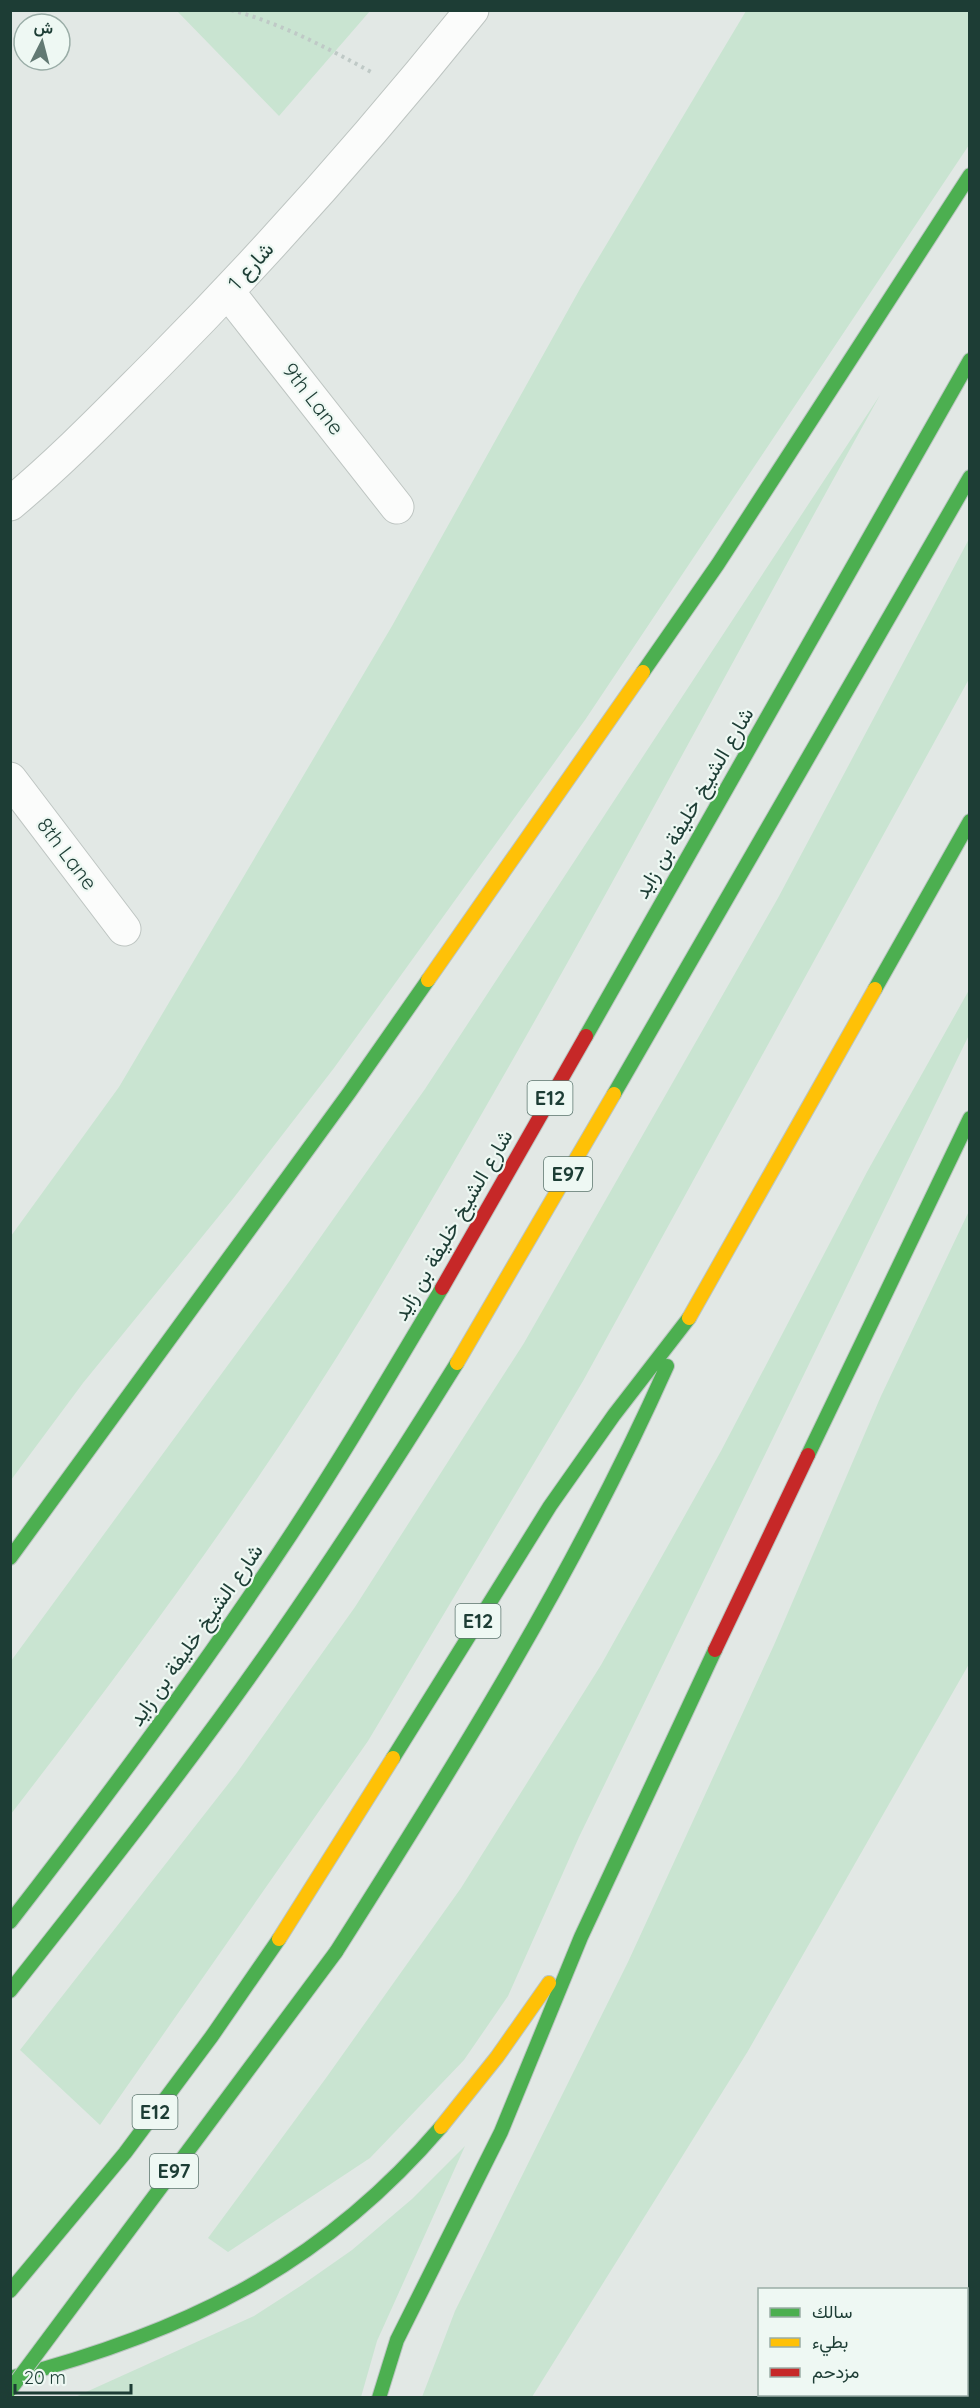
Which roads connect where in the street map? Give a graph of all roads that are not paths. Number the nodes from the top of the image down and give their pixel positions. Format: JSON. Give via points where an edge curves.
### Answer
{"nodes":[{"id":1,"x":472,"y":10,"type":"edge"},
{"id":2,"x":969,"y":175,"type":"edge"},
{"id":3,"x":228,"y":292,"type":"junction"},
{"id":4,"x":969,"y":360,"type":"edge"},
{"id":5,"x":969,"y":477,"type":"edge"},
{"id":6,"x":10,"y":504,"type":"edge"},
{"id":7,"x":397,"y":507,"type":"dead end"},
{"id":8,"x":10,"y":780,"type":"edge"},
{"id":9,"x":969,"y":821,"type":"edge"},
{"id":10,"x":124,"y":929,"type":"dead end"},
{"id":11,"x":969,"y":1118,"type":"edge"},
{"id":12,"x":683,"y":1328,"type":"junction"},
{"id":13,"x":10,"y":1558,"type":"edge"},
{"id":14,"x":10,"y":1922,"type":"edge"},
{"id":15,"x":581,"y":1937,"type":"junction"},
{"id":16,"x":10,"y":1991,"type":"edge"},
{"id":17,"x":10,"y":2291,"type":"edge"},
{"id":18,"x":10,"y":2378,"type":"edge"},
{"id":19,"x":10,"y":2390,"type":"edge"},
{"id":20,"x":379,"y":2397,"type":"edge"}],
"edges":[{"from":1,"to":3,"type":"street","name":"شارع 1","via":[[407,91]]},
{"from":2,"to":13,"type":"highway","via":[[711,574],[349,1093]]},
{"from":3,"to":6,"type":"street","name":"شارع 1","via":[[58,464]]},
{"from":3,"to":7,"type":"street","name":"9th Lane"},
{"from":4,"to":14,"type":"highway","name":"شارع الشيخ خليفة بن زايد","number":"E12","via":[[372,1406],[282,1549],[190,1682]]},
{"from":5,"to":16,"type":"highway","number":"E97","via":[[479,1328],[376,1492],[279,1635],[125,1845]]},
{"from":8,"to":10,"type":"street","name":"8th Lane"},
{"from":9,"to":12,"type":"highway","number":"E12"},
{"from":11,"to":15,"type":"highway"},
{"from":12,"to":17,"type":"highway","number":"E12","via":[[614,1415],[550,1506],[289,1925],[212,2036],[124,2153]]},
{"from":12,"to":19,"type":"highway","number":"E97","bridge":true,"via":[[646,1415],[576,1556],[449,1774],[336,1952]]},
{"from":15,"to":18,"type":"highway","via":[[493,2063],[447,2120],[398,2174],[341,2225],[280,2269],[215,2308],[146,2339],[74,2364]]},
{"from":15,"to":20,"type":"highway","via":[[501,2132],[397,2340]]}]}
